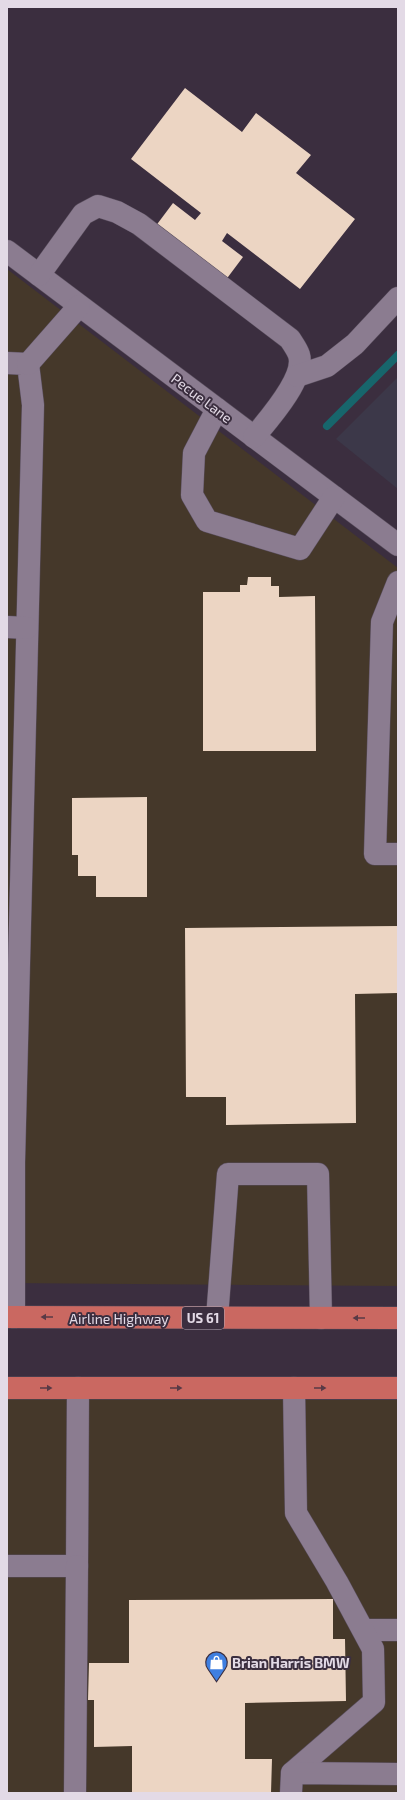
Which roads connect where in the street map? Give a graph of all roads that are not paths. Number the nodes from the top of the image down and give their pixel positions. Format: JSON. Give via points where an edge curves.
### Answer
{"nodes":[{"id":1,"x":7,"y":251,"type":"edge"},
{"id":2,"x":39,"y":275,"type":"junction"},
{"id":3,"x":398,"y":298,"type":"edge"},
{"id":4,"x":79,"y":306,"type":"junction"},
{"id":5,"x":17,"y":364,"type":"edge"},
{"id":6,"x":296,"y":376,"type":"junction"},
{"id":7,"x":217,"y":409,"type":"junction"},
{"id":8,"x":254,"y":437,"type":"junction"},
{"id":9,"x":334,"y":497,"type":"junction"},
{"id":10,"x":398,"y":545,"type":"edge"},
{"id":11,"x":398,"y":582,"type":"edge"},
{"id":12,"x":17,"y":628,"type":"edge"},
{"id":13,"x":398,"y":854,"type":"edge"},
{"id":14,"x":11,"y":1317,"type":"edge"},
{"id":15,"x":217,"y":1318,"type":"junction"},
{"id":16,"x":321,"y":1318,"type":"junction"},
{"id":17,"x":398,"y":1318,"type":"edge"},
{"id":18,"x":7,"y":1388,"type":"edge"},
{"id":19,"x":78,"y":1388,"type":"junction"},
{"id":20,"x":294,"y":1388,"type":"junction"},
{"id":21,"x":398,"y":1388,"type":"edge"},
{"id":22,"x":7,"y":1566,"type":"edge"},
{"id":23,"x":77,"y":1566,"type":"junction"},
{"id":24,"x":364,"y":1630,"type":"junction"},
{"id":25,"x":398,"y":1630,"type":"edge"},
{"id":26,"x":398,"y":1774,"type":"edge"},
{"id":27,"x":292,"y":1783,"type":"edge"},
{"id":28,"x":75,"y":1793,"type":"edge"}],
"edges":[{"from":1,"to":2,"type":"street","name":"Pecue Lane"},
{"from":2,"to":4,"type":"street","name":"Pecue Lane"},
{"from":2,"to":6,"type":"street","via":[[83,214],[98,206],[117,212],[139,224],[290,339],[299,356]]},
{"from":3,"to":6,"type":"street","via":[[355,344],[327,366]]},
{"from":4,"to":5,"type":"street"},
{"from":4,"to":7,"type":"street","name":"Pecue Lane"},
{"from":5,"to":12,"type":"street","via":[[33,405]]},
{"from":6,"to":8,"type":"street","via":[[288,394]]},
{"from":7,"to":8,"type":"street","name":"Pecue Lane"},
{"from":7,"to":9,"type":"street","via":[[194,453],[192,495],[207,521],[300,550]]},
{"from":8,"to":9,"type":"street","name":"Pecue Lane"},
{"from":9,"to":10,"type":"street","name":"Pecue Lane"},
{"from":11,"to":13,"type":"street","via":[[382,622],[375,854]]},
{"from":12,"to":14,"type":"street"},
{"from":15,"to":14,"type":"highway","name":"Airline Highway","number":"US 61","one_way":true},
{"from":15,"to":16,"type":"highway","name":"Airline Highway","number":"US 61"},
{"from":15,"to":16,"type":"street","via":[[228,1174],[318,1174]]},
{"from":17,"to":16,"type":"highway","name":"Airline Highway","number":"US 61","one_way":true},
{"from":18,"to":19,"type":"highway","one_way":true},
{"from":19,"to":20,"type":"highway","one_way":true},
{"from":19,"to":23,"type":"street"},
{"from":20,"to":21,"type":"highway","one_way":true},
{"from":20,"to":24,"type":"street","via":[[296,1513]]},
{"from":22,"to":23,"type":"street"},
{"from":23,"to":28,"type":"street"},
{"from":24,"to":25,"type":"street"},
{"from":24,"to":27,"type":"street","via":[[373,1648],[374,1702]]},
{"from":26,"to":27,"type":"street"}]}
